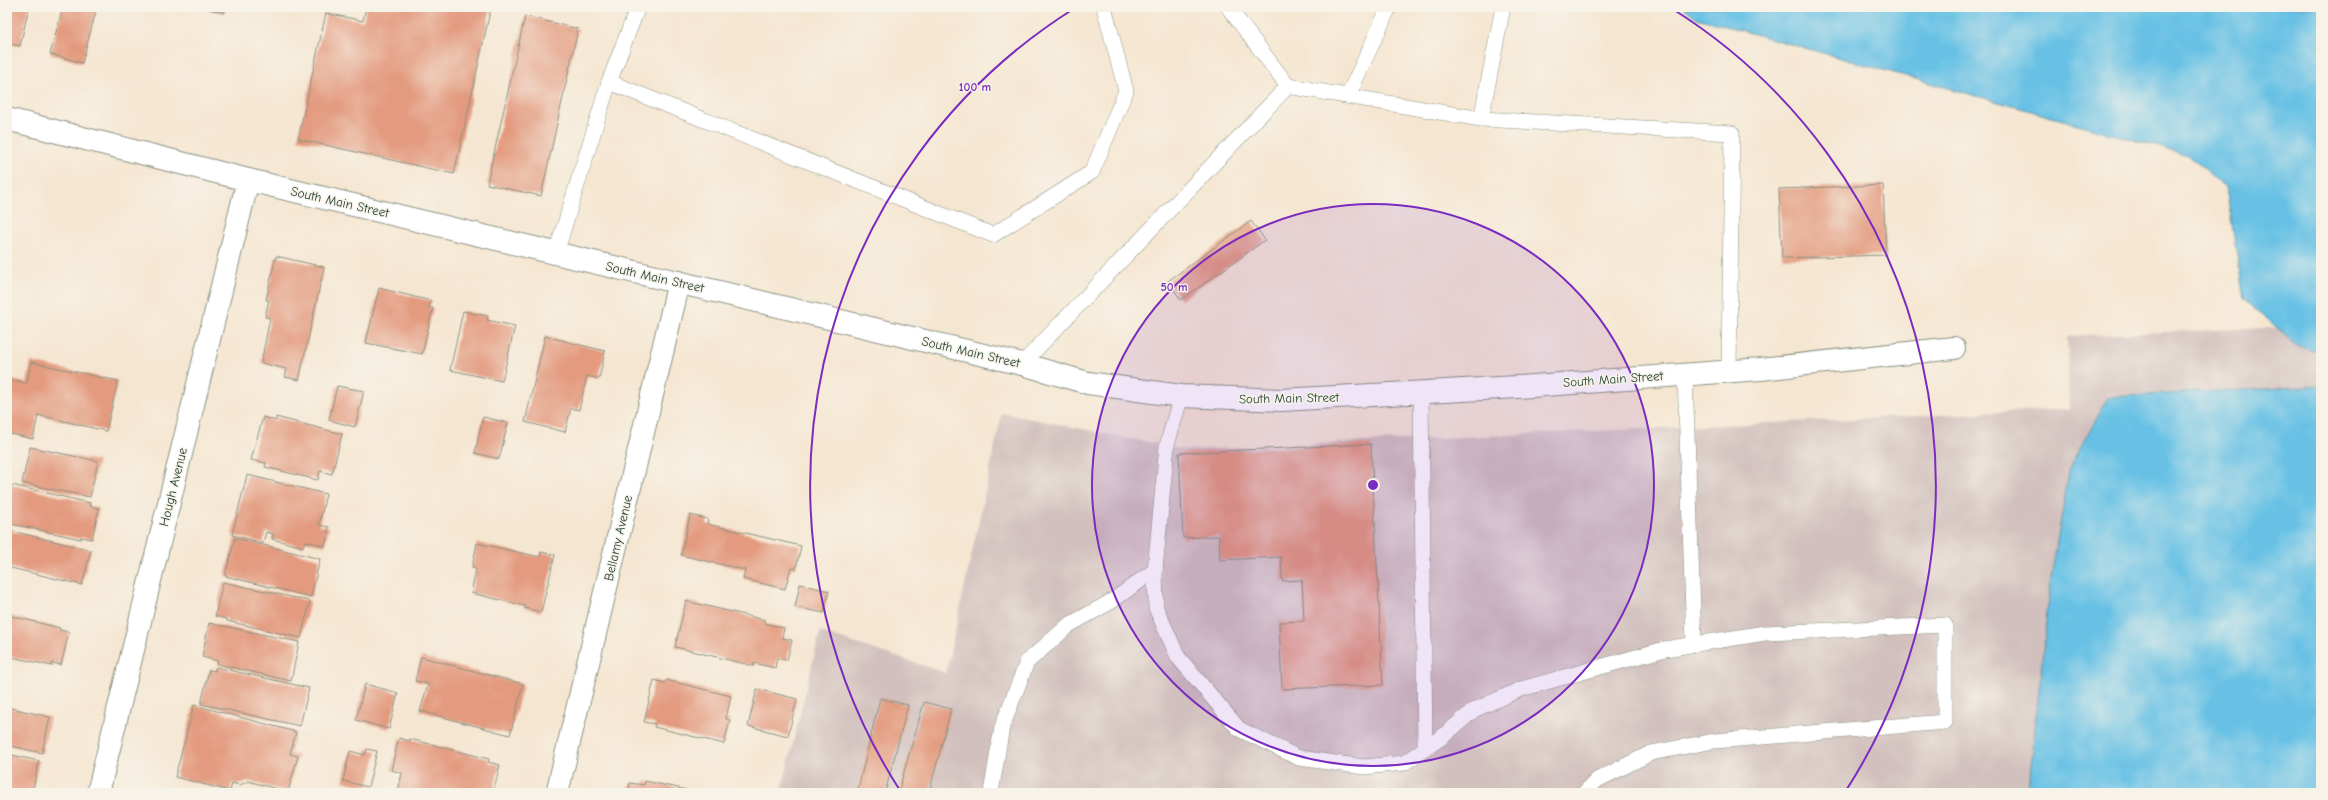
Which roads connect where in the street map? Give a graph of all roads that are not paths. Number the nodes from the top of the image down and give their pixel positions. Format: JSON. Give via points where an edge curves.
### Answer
{"nodes":[{"id":1,"x":638,"y":7,"type":"edge"},
{"id":2,"x":1104,"y":7,"type":"edge"},
{"id":3,"x":1228,"y":7,"type":"edge"},
{"id":4,"x":1389,"y":7,"type":"edge"},
{"id":5,"x":1503,"y":7,"type":"edge"},
{"id":6,"x":608,"y":82,"type":"junction"},
{"id":7,"x":1288,"y":86,"type":"junction"},
{"id":8,"x":1348,"y":96,"type":"junction"},
{"id":9,"x":7,"y":119,"type":"edge"},
{"id":10,"x":1482,"y":119,"type":"junction"},
{"id":11,"x":248,"y":180,"type":"junction"},
{"id":12,"x":556,"y":254,"type":"junction"},
{"id":13,"x":679,"y":282,"type":"junction"},
{"id":14,"x":1954,"y":348,"type":"dead end"},
{"id":15,"x":1022,"y":364,"type":"junction"},
{"id":16,"x":1730,"y":370,"type":"junction"},
{"id":17,"x":1685,"y":374,"type":"junction"},
{"id":18,"x":1421,"y":391,"type":"junction"},
{"id":19,"x":1182,"y":396,"type":"junction"},
{"id":20,"x":1155,"y":570,"type":"junction"},
{"id":21,"x":1694,"y":644,"type":"junction"},
{"id":22,"x":1425,"y":749,"type":"junction"},
{"id":23,"x":98,"y":793,"type":"edge"},
{"id":24,"x":557,"y":793,"type":"edge"},
{"id":25,"x":992,"y":793,"type":"edge"},
{"id":26,"x":1584,"y":793,"type":"edge"}],
"edges":[{"from":1,"to":6,"type":"lane"},
{"from":2,"to":6,"type":"lane","via":[[1126,91],[1092,172],[993,235]]},
{"from":3,"to":7,"type":"lane"},
{"from":4,"to":8,"type":"lane"},
{"from":5,"to":10,"type":"lane"},
{"from":6,"to":12,"type":"lane"},
{"from":7,"to":8,"type":"lane"},
{"from":7,"to":15,"type":"lane"},
{"from":8,"to":10,"type":"lane"},
{"from":9,"to":11,"type":"street","name":"South Main Street"},
{"from":10,"to":16,"type":"lane","via":[[1732,133]]},
{"from":11,"to":12,"type":"street","name":"South Main Street"},
{"from":11,"to":23,"type":"street","name":"Hough Avenue"},
{"from":12,"to":13,"type":"street","name":"South Main Street"},
{"from":13,"to":15,"type":"street","name":"South Main Street"},
{"from":13,"to":24,"type":"street","name":"Bellamy Avenue"},
{"from":14,"to":16,"type":"street","name":"South Main Street"},
{"from":15,"to":19,"type":"street","name":"South Main Street","via":[[1088,383]]},
{"from":16,"to":17,"type":"street","name":"South Main Street"},
{"from":17,"to":18,"type":"street","name":"South Main Street","via":[[1518,387]]},
{"from":17,"to":21,"type":"lane"},
{"from":18,"to":19,"type":"street","name":"South Main Street","via":[[1392,395],[1281,400]]},
{"from":18,"to":22,"type":"lane"},
{"from":19,"to":20,"type":"lane","via":[[1167,445]]},
{"from":20,"to":22,"type":"lane","via":[[1156,608],[1178,657],[1239,729],[1299,758],[1364,767],[1404,763]]},
{"from":20,"to":25,"type":"lane","via":[[1112,601],[1069,625],[1027,662],[1002,727]]},
{"from":21,"to":22,"type":"lane","via":[[1665,649],[1521,689],[1474,710]]},
{"from":21,"to":26,"type":"lane","via":[[1765,633],[1945,625],[1945,722],[1714,741],[1651,753],[1597,780]]}]}
